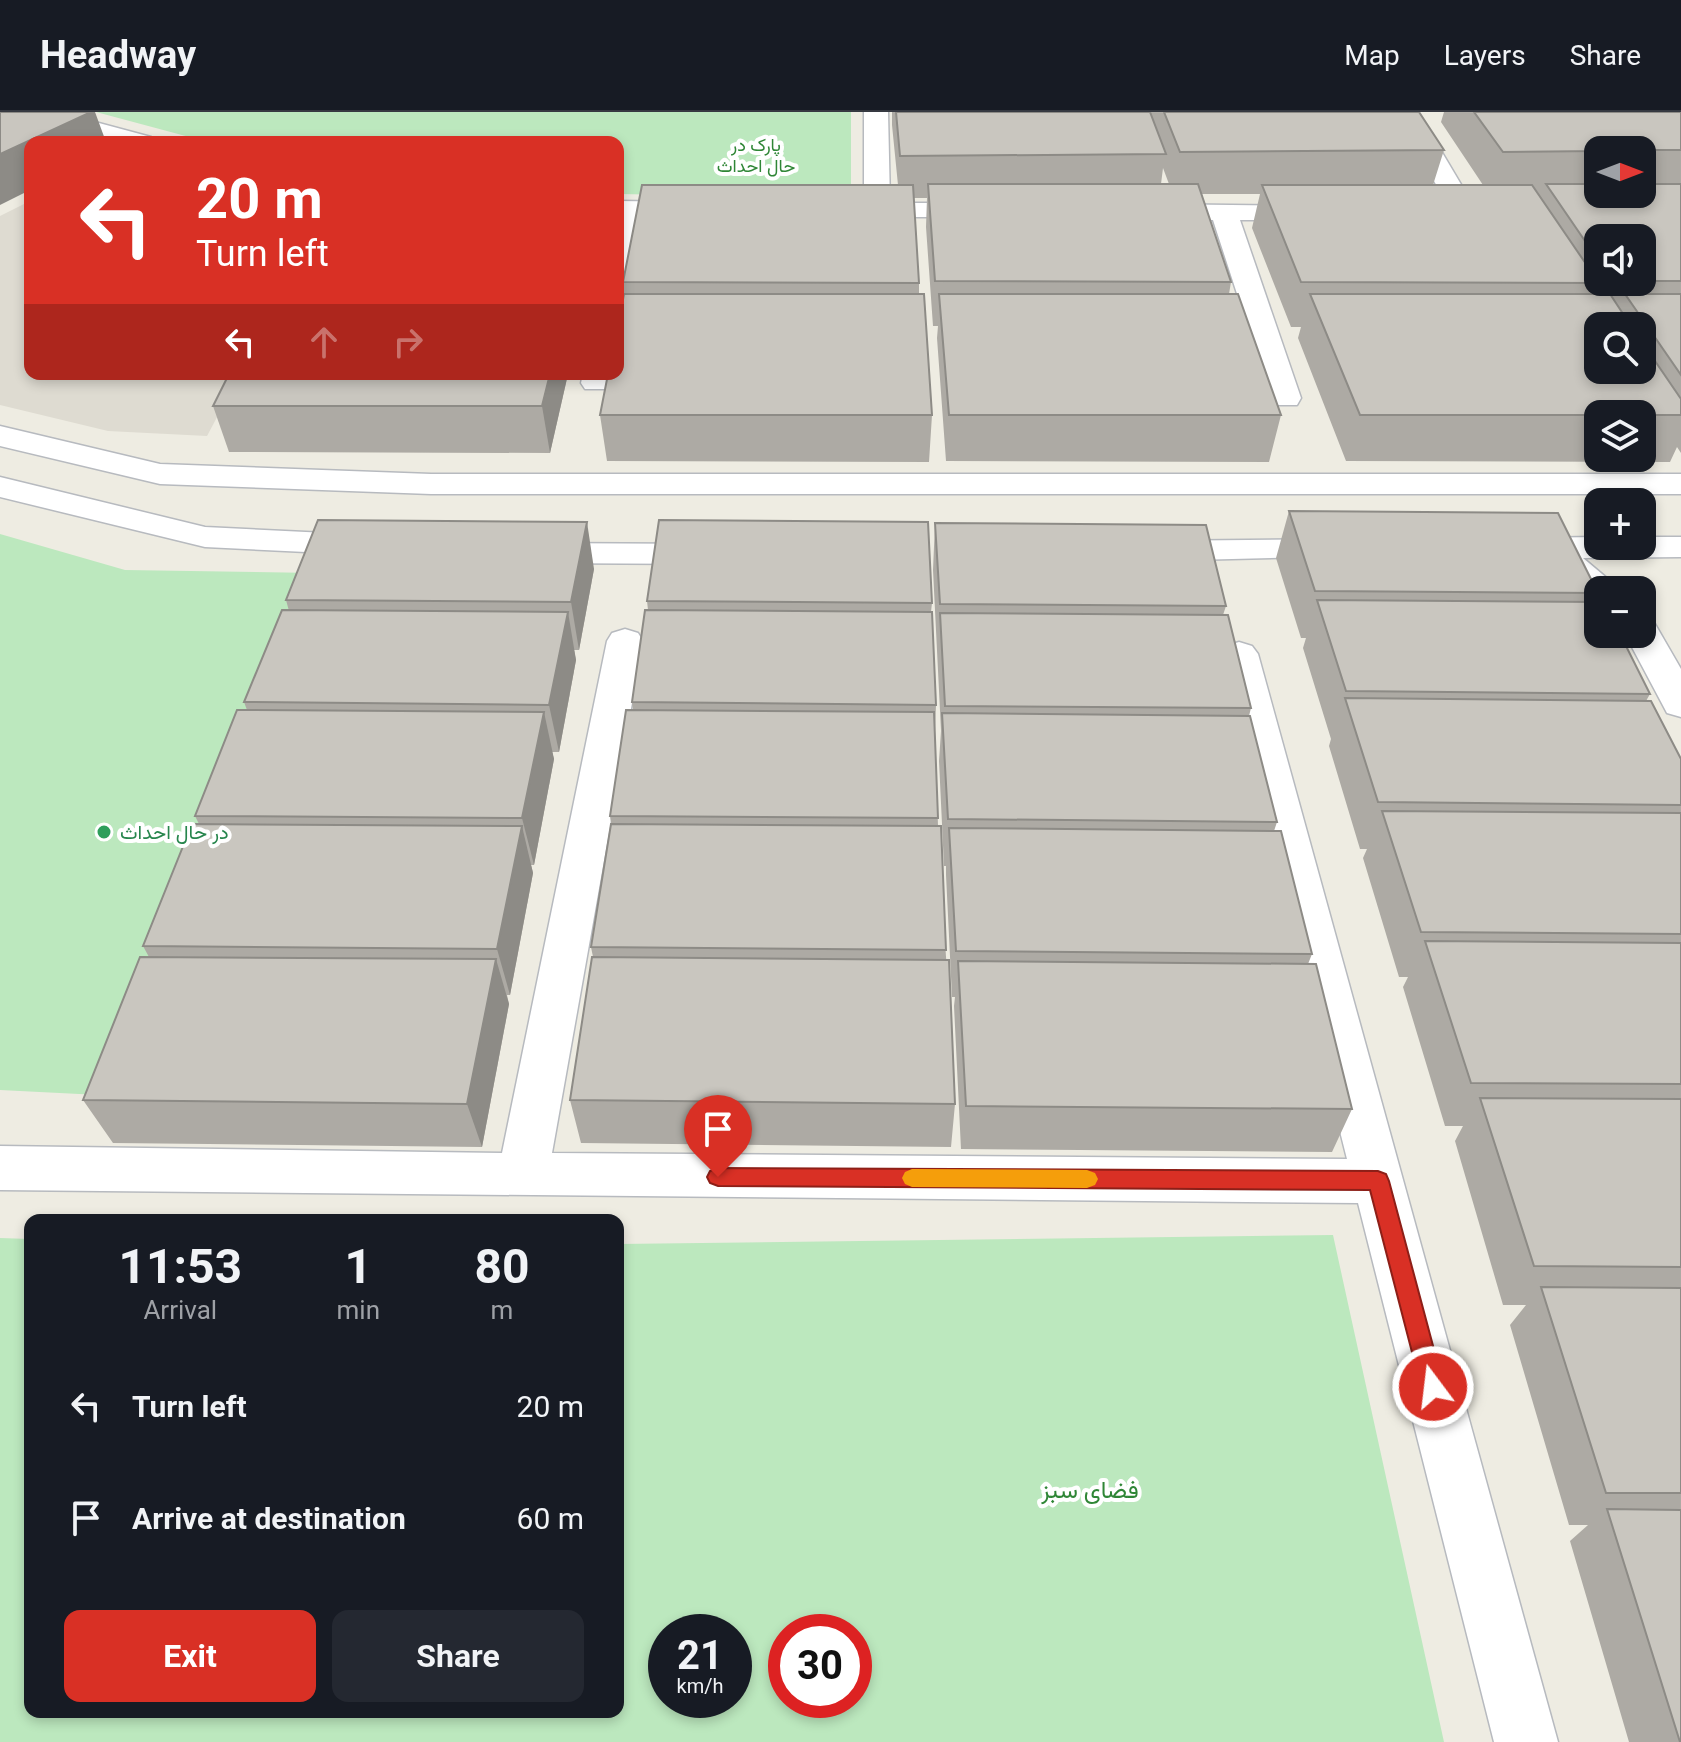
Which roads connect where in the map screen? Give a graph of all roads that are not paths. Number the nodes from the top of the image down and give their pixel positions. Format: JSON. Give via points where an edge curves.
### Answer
{"nodes":[{"id":1,"x":31,"y":112,"type":"edge"},
{"id":2,"x":876,"y":112,"type":"edge"},
{"id":3,"x":1406,"y":112,"type":"edge"},
{"id":4,"x":120,"y":136,"type":"edge"},
{"id":5,"x":624,"y":209,"type":"edge"},
{"id":6,"x":728,"y":210,"type":"edge"},
{"id":7,"x":832,"y":211,"type":"edge"},
{"id":8,"x":877,"y":211,"type":"junction"},
{"id":9,"x":1019,"y":211,"type":"edge"},
{"id":10,"x":1129,"y":212,"type":"edge"},
{"id":11,"x":1224,"y":212,"type":"junction"},
{"id":12,"x":1345,"y":212,"type":"edge"},
{"id":13,"x":1435,"y":213,"type":"edge"},
{"id":14,"x":1465,"y":213,"type":"junction"},
{"id":15,"x":1496,"y":213,"type":"edge"},
{"id":16,"x":1286,"y":398,"type":"dead end"},
{"id":17,"x":0,"y":436,"type":"edge"},
{"id":18,"x":1681,"y":484,"type":"edge"},
{"id":19,"x":0,"y":487,"type":"edge"},
{"id":20,"x":397,"y":546,"type":"edge"},
{"id":21,"x":1681,"y":547,"type":"edge"},
{"id":22,"x":1485,"y":548,"type":"edge"},
{"id":23,"x":1548,"y":548,"type":"junction"},
{"id":24,"x":1374,"y":549,"type":"edge"},
{"id":25,"x":493,"y":551,"type":"edge"},
{"id":26,"x":1119,"y":551,"type":"edge"},
{"id":27,"x":743,"y":554,"type":"edge"},
{"id":28,"x":1585,"y":576,"type":"edge"},
{"id":29,"x":625,"y":641,"type":"dead end"},
{"id":30,"x":1651,"y":648,"type":"edge"},
{"id":31,"x":1239,"y":654,"type":"edge"},
{"id":32,"x":1681,"y":704,"type":"edge"},
{"id":33,"x":0,"y":1168,"type":"edge"},
{"id":34,"x":523,"y":1175,"type":"junction"},
{"id":35,"x":1378,"y":1181,"type":"junction"},
{"id":36,"x":1526,"y":1742,"type":"edge"}],
"edges":[{"from":1,"to":4,"type":"street"},
{"from":2,"to":8,"type":"street"},
{"from":3,"to":14,"type":"street"},
{"from":5,"to":6,"type":"street"},
{"from":7,"to":8,"type":"street"},
{"from":8,"to":9,"type":"street"},
{"from":10,"to":11,"type":"street"},
{"from":11,"to":12,"type":"street"},
{"from":11,"to":16,"type":"street"},
{"from":13,"to":14,"type":"street"},
{"from":14,"to":15,"type":"street"},
{"from":17,"to":18,"type":"street","via":[[160,474],[431,484]]},
{"from":19,"to":20,"type":"street","via":[[205,537]]},
{"from":21,"to":23,"type":"street"},
{"from":22,"to":23,"type":"street"},
{"from":23,"to":28,"type":"street"},
{"from":24,"to":26,"type":"street"},
{"from":25,"to":27,"type":"street"},
{"from":29,"to":34,"type":"street"},
{"from":30,"to":32,"type":"street"},
{"from":31,"to":35,"type":"street"},
{"from":33,"to":34,"type":"street"},
{"from":34,"to":35,"type":"street"},
{"from":35,"to":36,"type":"street"}]}
